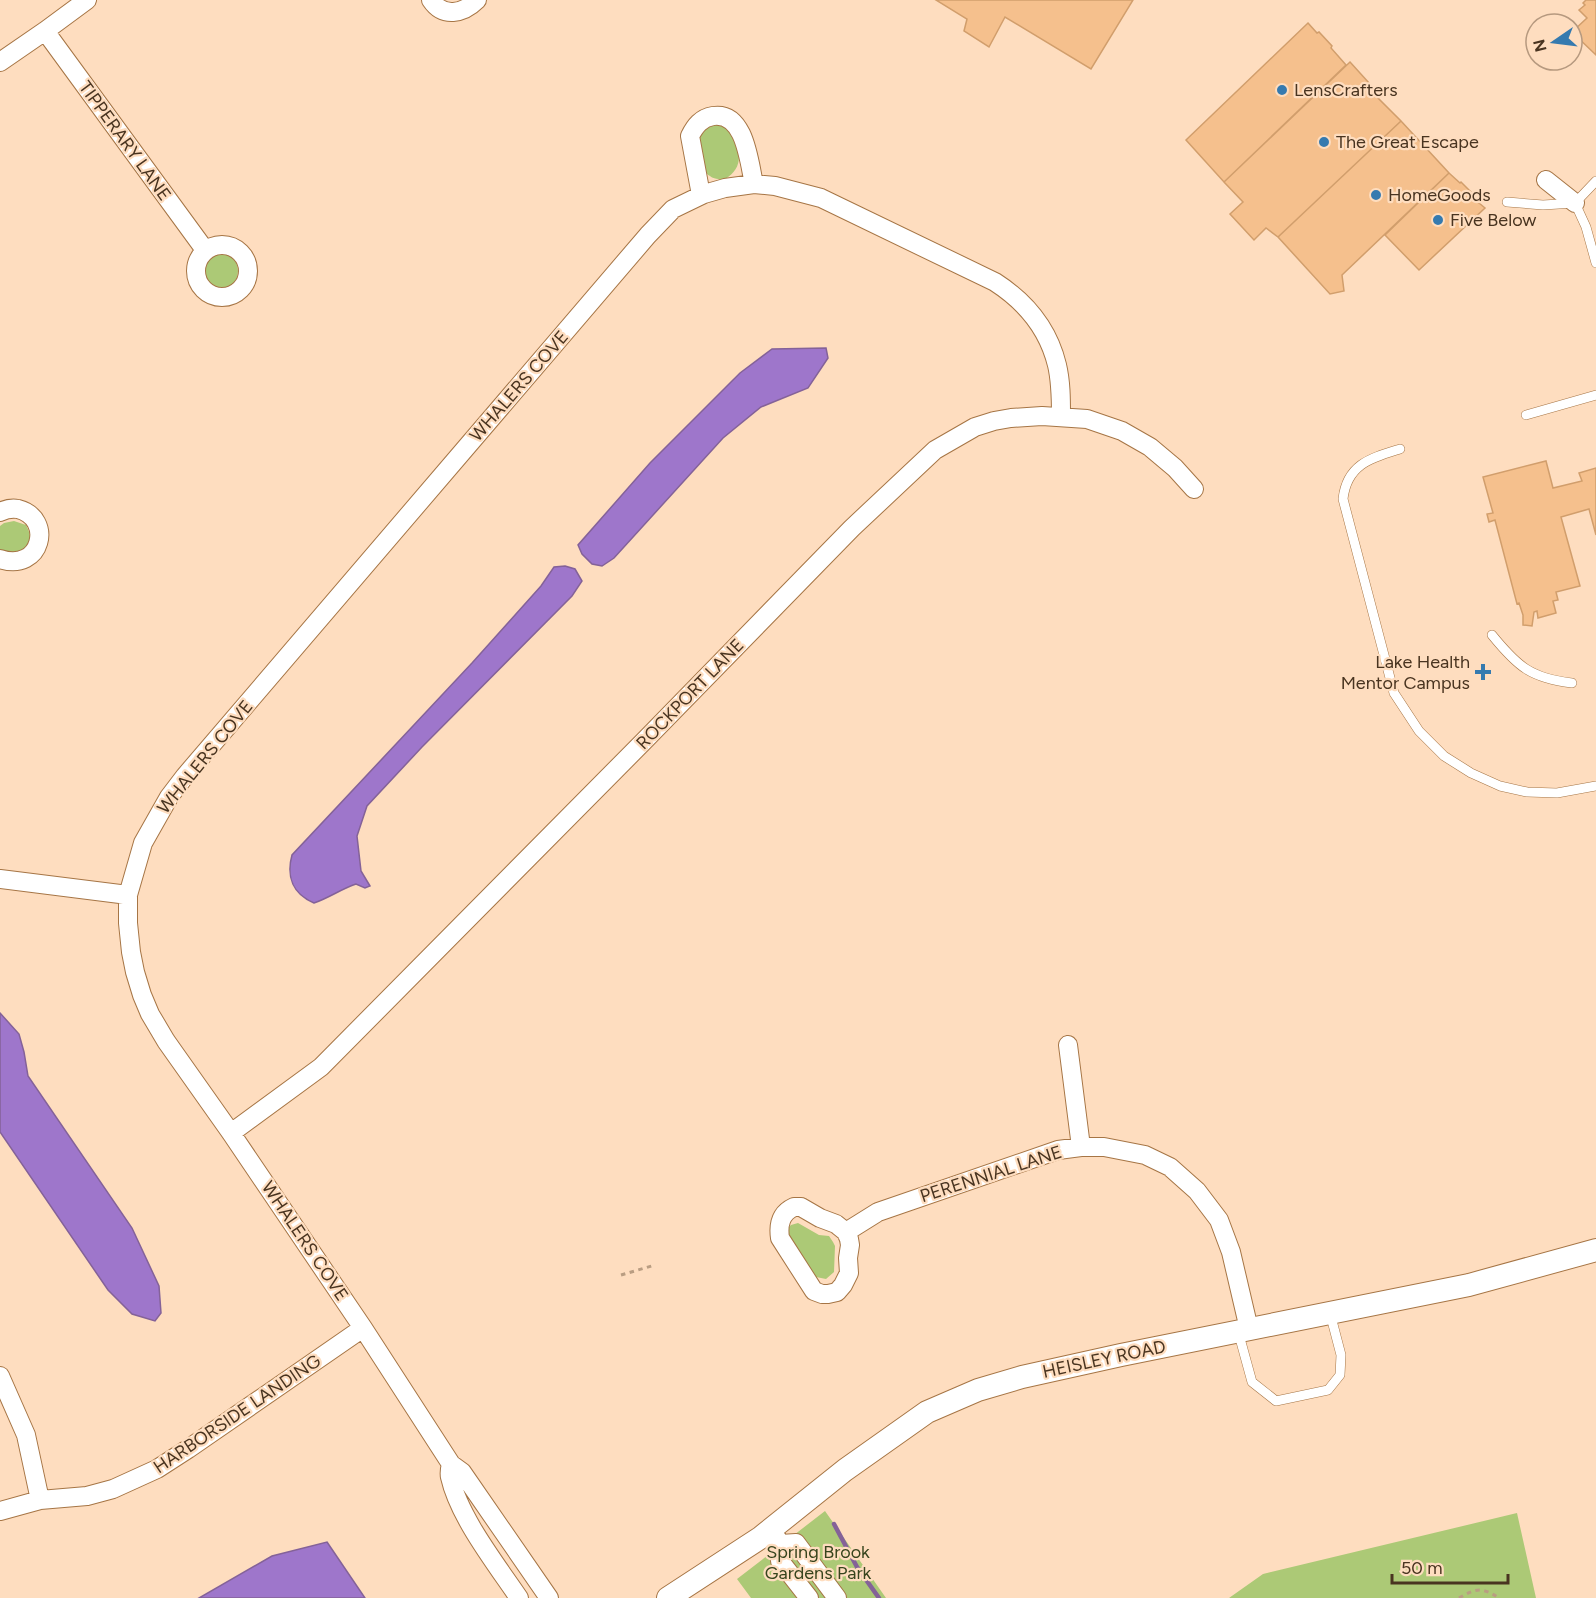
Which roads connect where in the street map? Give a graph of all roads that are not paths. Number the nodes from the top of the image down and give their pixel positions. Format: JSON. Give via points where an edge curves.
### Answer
{"nodes":[{"id":1,"x":87,"y":0,"type":"edge"},
{"id":2,"x":430,"y":0,"type":"edge"},
{"id":3,"x":477,"y":0,"type":"edge"},
{"id":4,"x":45,"y":31,"type":"junction"},
{"id":5,"x":0,"y":62,"type":"edge"},
{"id":6,"x":1546,"y":180,"type":"dead end"},
{"id":7,"x":1596,"y":181,"type":"edge"},
{"id":8,"x":754,"y":184,"type":"junction"},
{"id":9,"x":701,"y":195,"type":"junction"},
{"id":10,"x":1507,"y":202,"type":"dead end"},
{"id":11,"x":1575,"y":203,"type":"junction"},
{"id":12,"x":205,"y":250,"type":"dead end"},
{"id":13,"x":1596,"y":263,"type":"edge"},
{"id":14,"x":1596,"y":394,"type":"edge"},
{"id":15,"x":1526,"y":415,"type":"dead end"},
{"id":16,"x":1061,"y":416,"type":"junction"},
{"id":17,"x":1400,"y":450,"type":"dead end"},
{"id":18,"x":1194,"y":489,"type":"dead end"},
{"id":19,"x":0,"y":512,"type":"edge"},
{"id":20,"x":0,"y":559,"type":"edge"},
{"id":21,"x":1492,"y":636,"type":"dead end"},
{"id":22,"x":1572,"y":683,"type":"dead end"},
{"id":23,"x":1596,"y":786,"type":"edge"},
{"id":24,"x":0,"y":879,"type":"edge"},
{"id":25,"x":128,"y":895,"type":"junction"},
{"id":26,"x":1068,"y":1045,"type":"dead end"},
{"id":27,"x":231,"y":1133,"type":"junction"},
{"id":28,"x":1081,"y":1147,"type":"junction"},
{"id":29,"x":846,"y":1232,"type":"junction"},
{"id":30,"x":1596,"y":1250,"type":"edge"},
{"id":31,"x":1329,"y":1313,"type":"junction"},
{"id":32,"x":363,"y":1328,"type":"junction"},
{"id":33,"x":1244,"y":1330,"type":"junction"},
{"id":34,"x":0,"y":1376,"type":"edge"},
{"id":35,"x":451,"y":1464,"type":"junction"},
{"id":36,"x":40,"y":1500,"type":"junction"},
{"id":37,"x":0,"y":1511,"type":"edge"},
{"id":38,"x":776,"y":1537,"type":"junction"},
{"id":39,"x":519,"y":1598,"type":"edge"},
{"id":40,"x":549,"y":1598,"type":"edge"},
{"id":41,"x":668,"y":1598,"type":"edge"},
{"id":42,"x":809,"y":1598,"type":"edge"},
{"id":43,"x":837,"y":1598,"type":"edge"}],
"edges":[{"from":1,"to":4,"type":"street"},
{"from":2,"to":3,"type":"street","via":[[442,11],[452,13]]},
{"from":4,"to":5,"type":"street"},
{"from":4,"to":12,"type":"street","name":"TIPPERARY LANE"},
{"from":6,"to":11,"type":"street"},
{"from":7,"to":11,"type":"lane"},
{"from":8,"to":9,"type":"street","name":"WHALERS COVE"},
{"from":8,"to":9,"type":"street","via":[[741,132],[734,121],[723,115],[711,116],[698,123],[690,136]]},
{"from":8,"to":16,"type":"street","name":"WHALERS COVE","via":[[821,198],[1005,288],[1028,308],[1053,351],[1060,381]]},
{"from":9,"to":25,"type":"street","name":"WHALERS COVE","via":[[673,209],[648,235],[185,776],[142,843]]},
{"from":10,"to":11,"type":"lane"},
{"from":11,"to":13,"type":"lane"},
{"from":14,"to":15,"type":"lane"},
{"from":16,"to":18,"type":"street","name":"ROCKPORT LANE","via":[[1087,419],[1134,438],[1150,447]]},
{"from":16,"to":27,"type":"street","name":"ROCKPORT LANE","via":[[1011,418],[975,427],[922,460],[321,1067]]},
{"from":17,"to":23,"type":"lane","via":[[1371,458],[1352,471],[1344,486],[1343,499],[1394,693],[1419,731],[1444,756],[1500,786],[1557,793]]},
{"from":19,"to":20,"type":"street","via":[[15,508],[25,511],[39,527],[40,537],[37,548],[21,561]]},
{"from":21,"to":22,"type":"lane","via":[[1527,671]]},
{"from":24,"to":25,"type":"street"},
{"from":25,"to":27,"type":"street","name":"WHALERS COVE","via":[[131,952],[150,1014]]},
{"from":26,"to":28,"type":"street"},
{"from":27,"to":32,"type":"street","name":"WHALERS COVE"},
{"from":28,"to":29,"type":"street","name":"PERENNIAL LANE","via":[[1058,1150],[878,1212]]},
{"from":28,"to":33,"type":"street","name":"PERENNIAL LANE","via":[[1144,1155],[1170,1167],[1197,1191],[1219,1220],[1231,1252]]},
{"from":29,"to":29,"type":"street","via":[[801,1207],[788,1210],[779,1228],[780,1238],[814,1291],[822,1294],[837,1292],[849,1273],[850,1245]]},
{"from":30,"to":31,"type":"street","name":"HEISLEY ROAD","via":[[1469,1285]]},
{"from":31,"to":33,"type":"street","name":"HEISLEY ROAD"},
{"from":31,"to":33,"type":"lane","via":[[1341,1355],[1340,1375],[1328,1390],[1276,1401],[1252,1382]]},
{"from":32,"to":35,"type":"street","name":"WHALERS COVE"},
{"from":32,"to":36,"type":"street","name":"HARBORSIDE LANDING","via":[[157,1469],[87,1496]]},
{"from":33,"to":38,"type":"street","name":"HEISLEY ROAD","via":[[1022,1377],[978,1390],[927,1412],[845,1470]]},
{"from":34,"to":36,"type":"street","via":[[26,1435]]},
{"from":35,"to":39,"type":"street","name":"WHALERS COVE","via":[[449,1475],[470,1523]]},
{"from":35,"to":40,"type":"street","name":"WHALERS COVE","via":[[462,1472]]},
{"from":36,"to":37,"type":"street","name":"HARBORSIDE LANDING"},
{"from":38,"to":41,"type":"street","name":"HEISLEY ROAD"},
{"from":38,"to":42,"type":"street","via":[[780,1561]]},
{"from":38,"to":43,"type":"street","via":[[796,1543]]}]}
